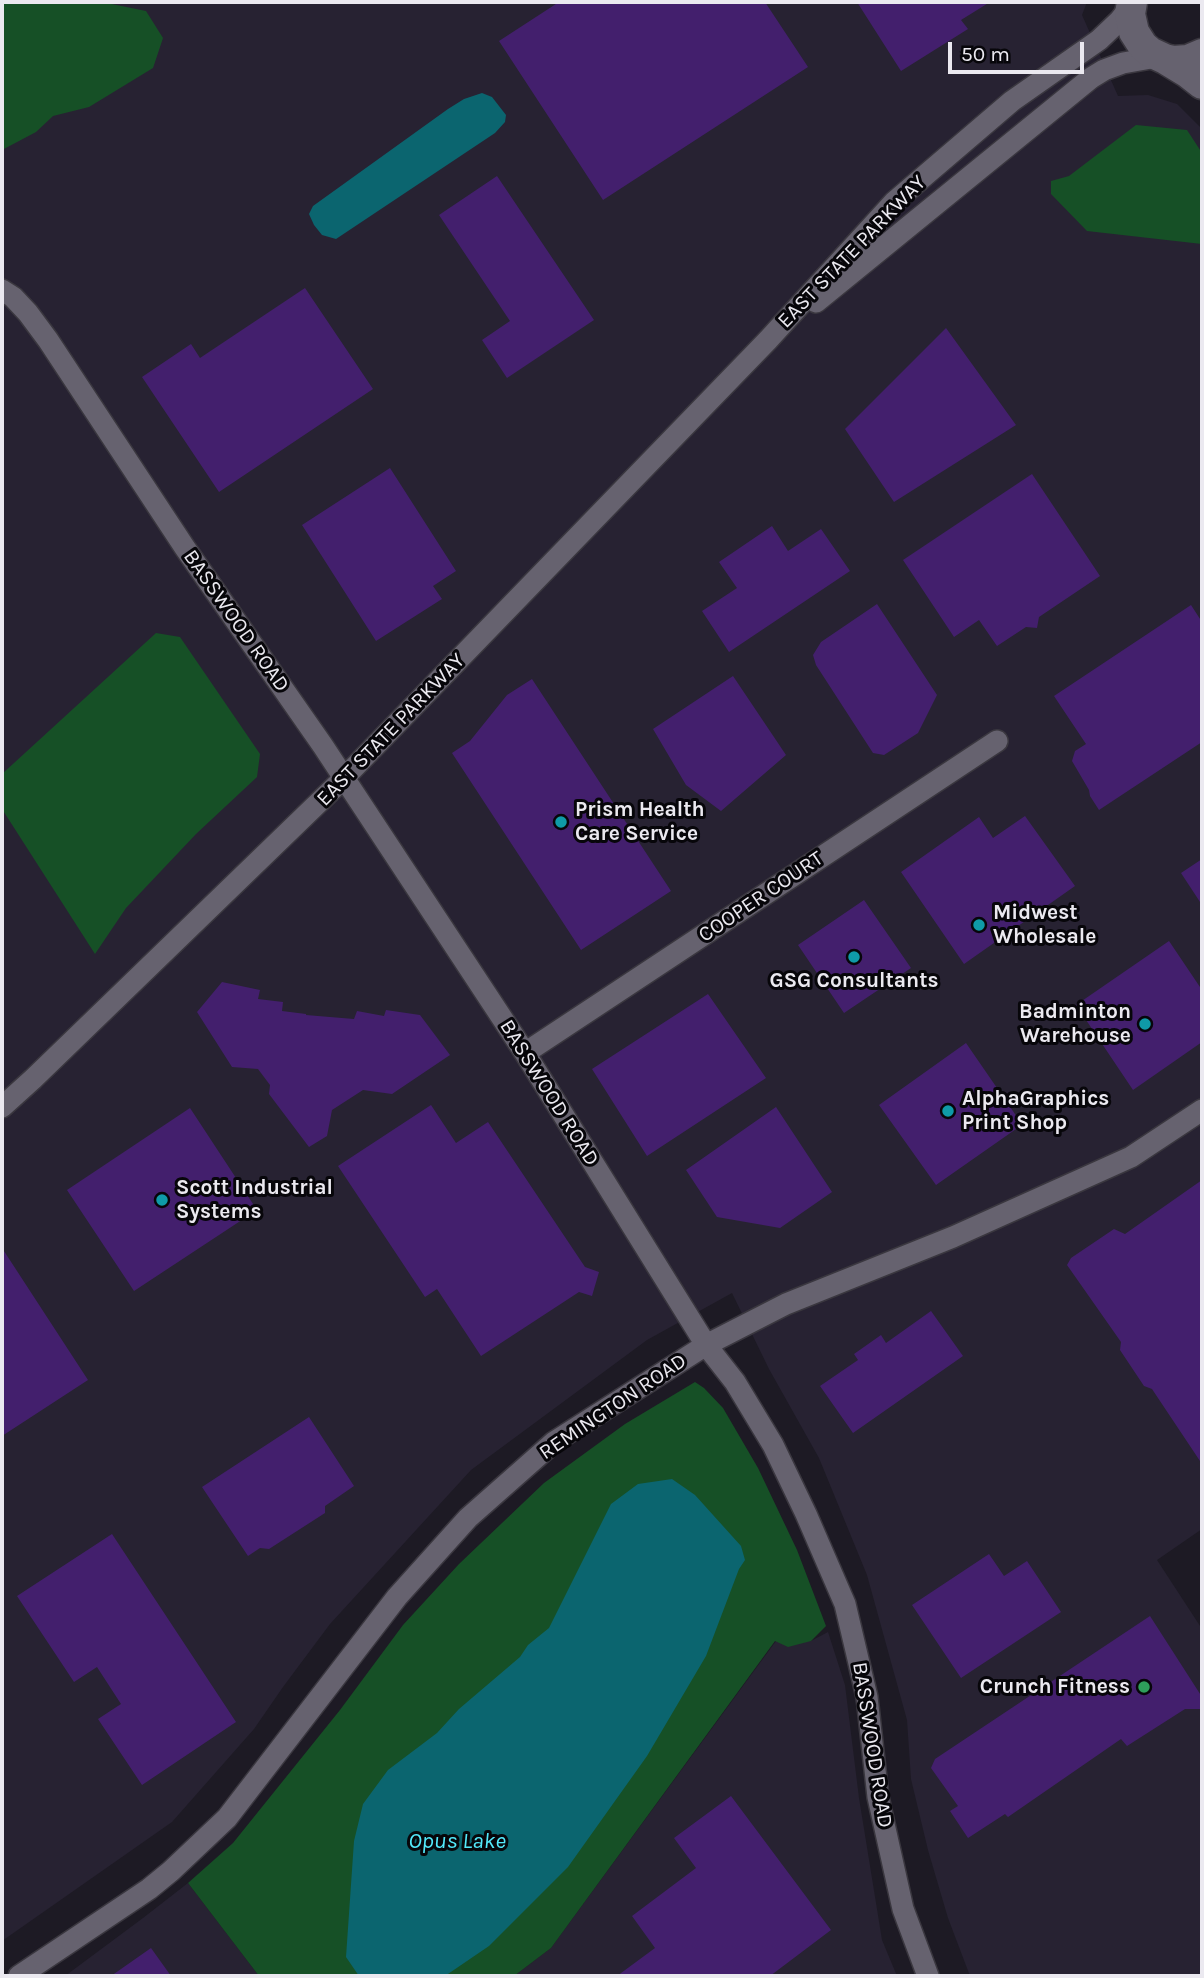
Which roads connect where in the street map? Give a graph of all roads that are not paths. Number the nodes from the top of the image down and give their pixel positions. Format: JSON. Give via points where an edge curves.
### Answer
{"nodes":[{"id":1,"x":1131,"y":4,"type":"edge"},
{"id":2,"x":1202,"y":54,"type":"edge"},
{"id":3,"x":1161,"y":58,"type":"junction"},
{"id":4,"x":1202,"y":84,"type":"edge"},
{"id":5,"x":2,"y":290,"type":"edge"},
{"id":6,"x":768,"y":340,"type":"junction"},
{"id":7,"x":997,"y":741,"type":"dead end"},
{"id":8,"x":344,"y":778,"type":"junction"},
{"id":9,"x":525,"y":1053,"type":"junction"},
{"id":10,"x":2,"y":1107,"type":"edge"},
{"id":11,"x":1202,"y":1111,"type":"edge"},
{"id":12,"x":706,"y":1345,"type":"junction"},
{"id":13,"x":19,"y":1976,"type":"edge"},
{"id":14,"x":928,"y":1976,"type":"edge"}],
"edges":[{"from":1,"to":3,"type":"street","via":[[1133,32]]},
{"from":1,"to":6,"type":"street","name":"EAST STATE PARKWAY","via":[[1099,40],[1012,100],[894,202]]},
{"from":2,"to":3,"type":"street","via":[[1180,61]]},
{"from":3,"to":4,"type":"street"},
{"from":3,"to":6,"type":"street","name":"EAST STATE PARKWAY","via":[[1113,67],[1091,78]]},
{"from":5,"to":8,"type":"street","name":"BASSWOOD ROAD","via":[[28,313],[48,340]]},
{"from":6,"to":8,"type":"street","name":"EAST STATE PARKWAY"},
{"from":7,"to":9,"type":"street","name":"COOPER COURT"},
{"from":8,"to":9,"type":"street","name":"BASSWOOD ROAD"},
{"from":8,"to":10,"type":"street","name":"EAST STATE PARKWAY"},
{"from":9,"to":12,"type":"street","name":"BASSWOOD ROAD"},
{"from":11,"to":12,"type":"street","name":"REMINGTON ROAD","via":[[1131,1157],[953,1237],[786,1304]]},
{"from":12,"to":13,"type":"street","name":"REMINGTON ROAD","via":[[554,1442],[468,1518],[397,1597],[227,1818],[149,1889]]},
{"from":12,"to":14,"type":"street","name":"BASSWOOD ROAD","via":[[773,1445],[845,1604],[867,1697],[878,1797],[903,1909]]}]}
